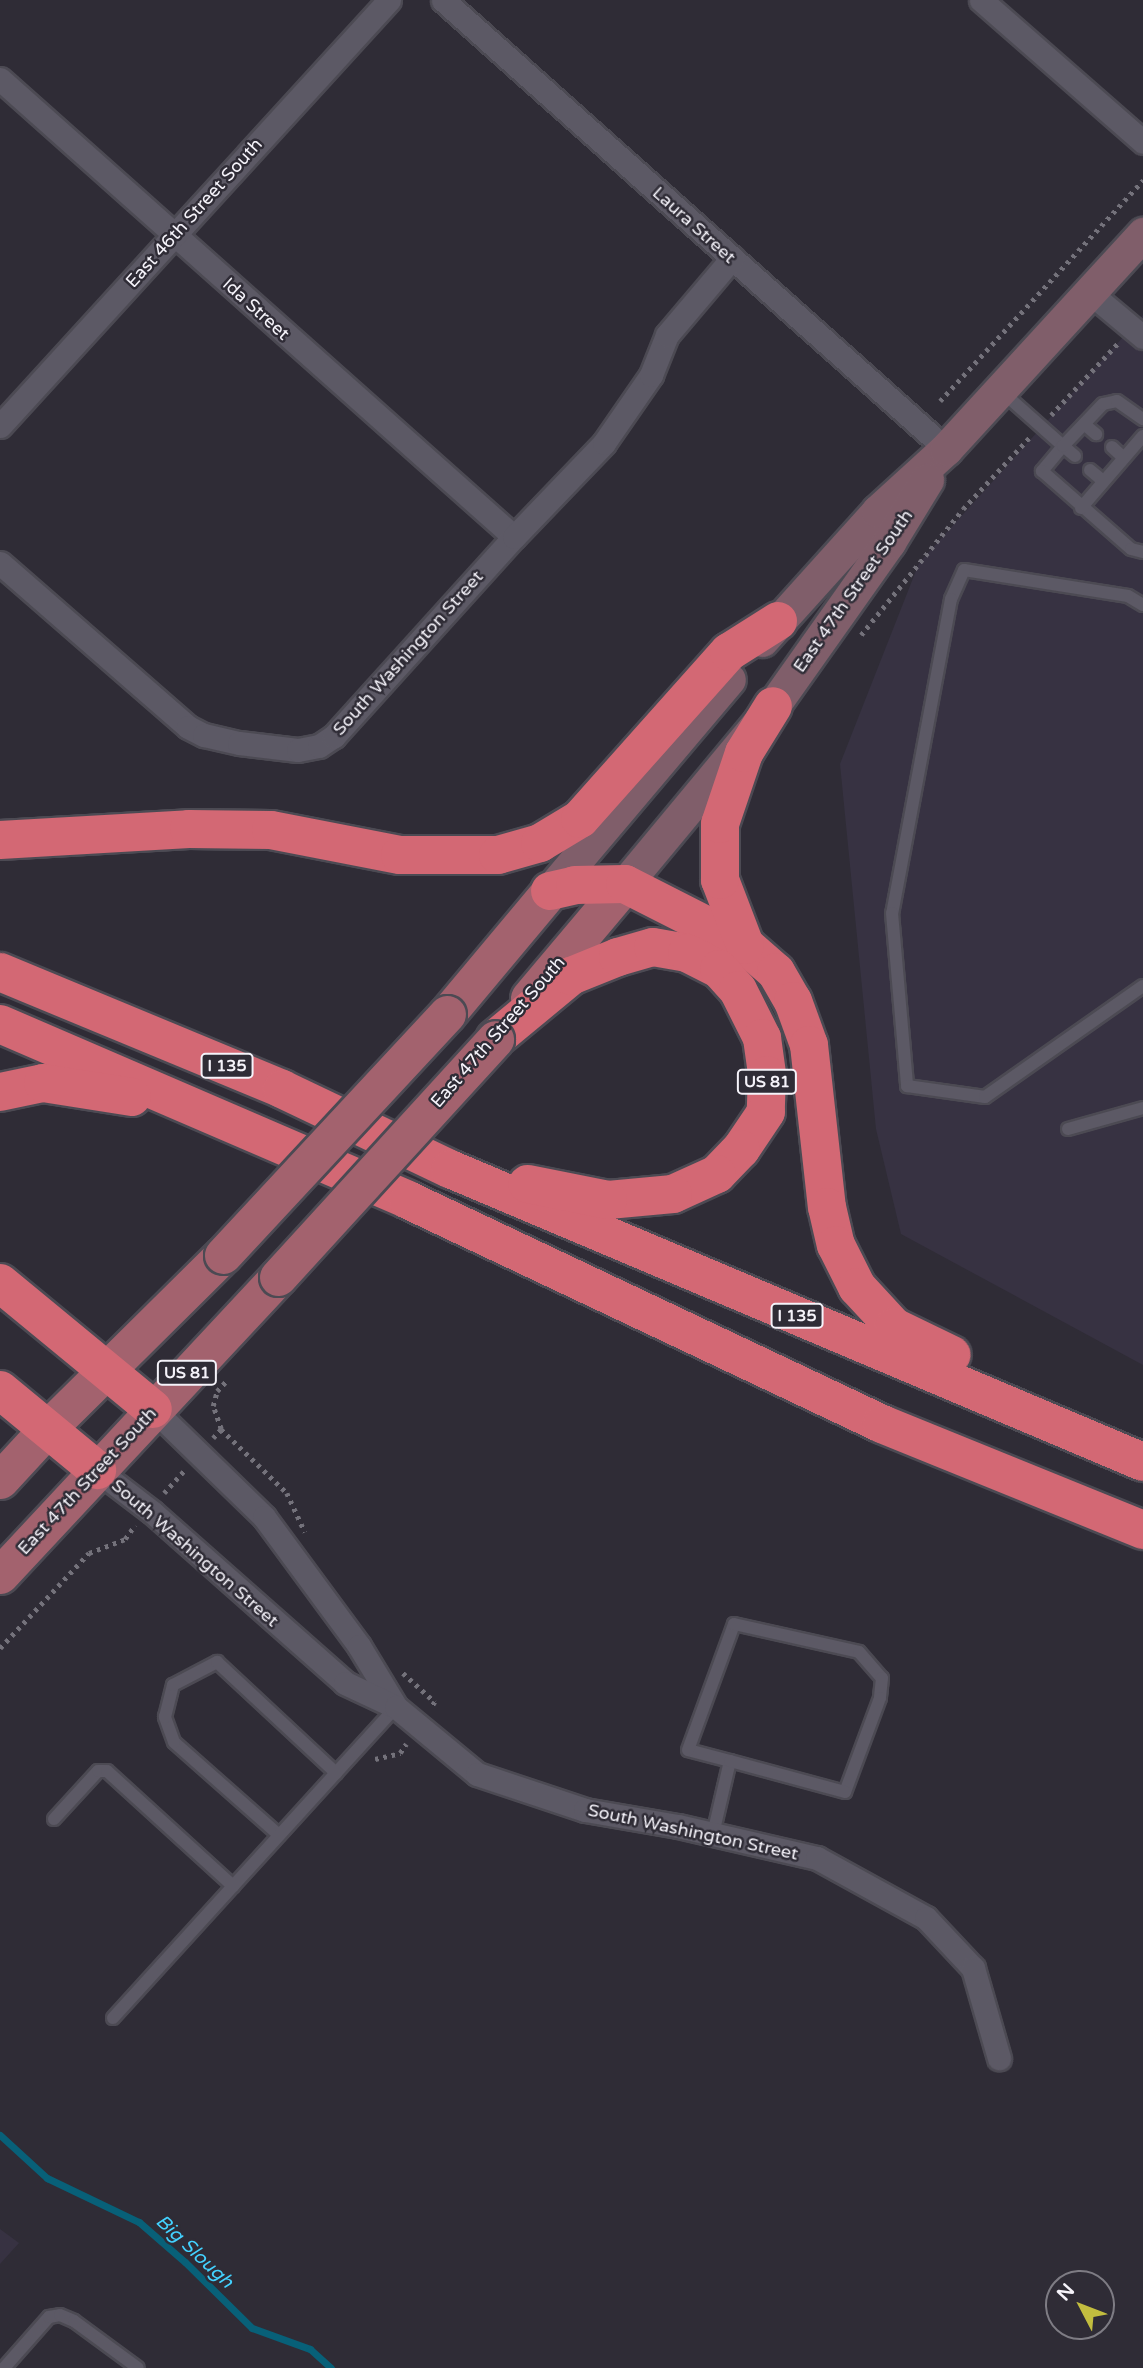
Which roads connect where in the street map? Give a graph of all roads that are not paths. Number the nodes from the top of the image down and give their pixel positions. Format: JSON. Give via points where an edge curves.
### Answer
{"nodes":[{"id":1,"x":389,"y":0,"type":"edge"},
{"id":2,"x":443,"y":0,"type":"edge"},
{"id":3,"x":981,"y":0,"type":"edge"},
{"id":4,"x":0,"y":79,"type":"edge"},
{"id":5,"x":1143,"y":142,"type":"edge"},
{"id":6,"x":1143,"y":234,"type":"edge"},
{"id":7,"x":174,"y":235,"type":"junction"},
{"id":8,"x":732,"y":258,"type":"junction"},
{"id":9,"x":1089,"y":292,"type":"junction"},
{"id":10,"x":1137,"y":333,"type":"edge"},
{"id":11,"x":1000,"y":390,"type":"junction"},
{"id":12,"x":1143,"y":419,"type":"edge"},
{"id":13,"x":1084,"y":424,"type":"junction"},
{"id":14,"x":0,"y":426,"type":"edge"},
{"id":15,"x":1096,"y":434,"type":"dead end"},
{"id":16,"x":1143,"y":436,"type":"edge"},
{"id":17,"x":1063,"y":446,"type":"junction"},
{"id":18,"x":1112,"y":447,"type":"dead end"},
{"id":19,"x":946,"y":449,"type":"junction"},
{"id":20,"x":1075,"y":456,"type":"dead end"},
{"id":21,"x":1124,"y":458,"type":"junction"},
{"id":22,"x":1090,"y":470,"type":"dead end"},
{"id":23,"x":1103,"y":481,"type":"junction"},
{"id":24,"x":1081,"y":508,"type":"junction"},
{"id":25,"x":514,"y":537,"type":"junction"},
{"id":26,"x":1143,"y":552,"type":"edge"},
{"id":27,"x":0,"y":563,"type":"edge"},
{"id":28,"x":1143,"y":605,"type":"edge"},
{"id":29,"x":778,"y":621,"type":"junction"},
{"id":30,"x":773,"y":706,"type":"junction"},
{"id":31,"x":0,"y":840,"type":"edge"},
{"id":32,"x":625,"y":884,"type":"junction"},
{"id":33,"x":550,"y":891,"type":"junction"},
{"id":34,"x":745,"y":945,"type":"junction"},
{"id":35,"x":0,"y":972,"type":"edge"},
{"id":36,"x":1143,"y":986,"type":"edge"},
{"id":37,"x":0,"y":1024,"type":"edge"},
{"id":38,"x":495,"y":1039,"type":"junction"},
{"id":39,"x":0,"y":1093,"type":"edge"},
{"id":40,"x":185,"y":1106,"type":"junction"},
{"id":41,"x":1143,"y":1108,"type":"edge"},
{"id":42,"x":1068,"y":1129,"type":"dead end"},
{"id":43,"x":450,"y":1169,"type":"junction"},
{"id":44,"x":0,"y":1283,"type":"edge"},
{"id":45,"x":106,"y":1371,"type":"junction"},
{"id":46,"x":0,"y":1390,"type":"edge"},
{"id":47,"x":153,"y":1409,"type":"junction"},
{"id":48,"x":48,"y":1428,"type":"junction"},
{"id":49,"x":1143,"y":1455,"type":"edge"},
{"id":50,"x":1143,"y":1462,"type":"edge"},
{"id":51,"x":97,"y":1470,"type":"junction"},
{"id":52,"x":0,"y":1480,"type":"edge"},
{"id":53,"x":1143,"y":1530,"type":"edge"},
{"id":54,"x":0,"y":1575,"type":"edge"},
{"id":55,"x":396,"y":1707,"type":"junction"},
{"id":56,"x":730,"y":1761,"type":"junction"},
{"id":57,"x":336,"y":1773,"type":"junction"},
{"id":58,"x":54,"y":1819,"type":"dead end"},
{"id":59,"x":713,"y":1834,"type":"junction"},
{"id":60,"x":279,"y":1835,"type":"junction"},
{"id":61,"x":233,"y":1886,"type":"junction"},
{"id":62,"x":113,"y":2018,"type":"dead end"},
{"id":63,"x":999,"y":2058,"type":"dead end"},
{"id":64,"x":4,"y":2368,"type":"edge"},
{"id":65,"x":138,"y":2368,"type":"edge"}],
"edges":[{"from":1,"to":7,"type":"street","name":"East 46th Street South"},
{"from":2,"to":8,"type":"street","name":"Laura Street"},
{"from":3,"to":5,"type":"street"},
{"from":4,"to":7,"type":"street","name":"Ida Street"},
{"from":6,"to":9,"type":"main road","name":"East 47th Street South"},
{"from":7,"to":14,"type":"street","name":"East 46th Street South"},
{"from":7,"to":25,"type":"street","name":"Ida Street"},
{"from":8,"to":19,"type":"street","name":"Laura Street"},
{"from":8,"to":25,"type":"street","name":"South Washington Street","via":[[667,335],[651,375],[604,443]]},
{"from":9,"to":10,"type":"street"},
{"from":9,"to":11,"type":"main road","name":"East 47th Street South"},
{"from":11,"to":17,"type":"lane"},
{"from":11,"to":19,"type":"main road","name":"East 47th Street South"},
{"from":12,"to":13,"type":"lane","via":[[1117,401],[1103,404]]},
{"from":13,"to":15,"type":"lane"},
{"from":13,"to":17,"type":"lane"},
{"from":16,"to":21,"type":"lane"},
{"from":17,"to":20,"type":"lane"},
{"from":17,"to":24,"type":"lane","via":[[1042,471]]},
{"from":18,"to":21,"type":"lane"},
{"from":19,"to":29,"type":"main road","name":"East 47th Street South","via":[[877,511]]},
{"from":19,"to":30,"type":"main road","name":"East 47th Street South","via":[[889,542]]},
{"from":21,"to":23,"type":"lane"},
{"from":22,"to":23,"type":"lane"},
{"from":23,"to":24,"type":"lane"},
{"from":24,"to":26,"type":"lane","via":[[1130,548]]},
{"from":25,"to":27,"type":"street","name":"South Washington Street","via":[[334,736],[319,746],[298,750],[239,743],[188,727]]},
{"from":28,"to":36,"type":"lane","via":[[1128,596],[964,570],[951,599],[892,913],[907,1086],[985,1097]]},
{"from":29,"to":31,"type":"highway","via":[[729,652],[580,820],[540,843],[498,855],[400,855],[271,830],[189,829]]},
{"from":29,"to":33,"type":"main road","name":"East 47th Street South"},
{"from":30,"to":32,"type":"main road","name":"East 47th Street South"},
{"from":30,"to":34,"type":"highway","via":[[744,753],[720,824],[720,880]]},
{"from":32,"to":33,"type":"highway","via":[[575,885]]},
{"from":32,"to":34,"type":"highway"},
{"from":32,"to":38,"type":"main road","name":"East 47th Street South"},
{"from":33,"to":45,"type":"main road","name":"East 47th Street South","bridge":true,"via":[[447,1014],[223,1255]]},
{"from":34,"to":49,"type":"highway","via":[[776,972],[793,1001],[809,1045],[827,1206],[836,1245],[857,1287],[894,1326],[1035,1395]]},
{"from":35,"to":43,"type":"highway","number":"I 135","via":[[282,1089]]},
{"from":37,"to":40,"type":"highway"},
{"from":38,"to":43,"type":"highway","number":"US 81","via":[[571,976],[594,965],[653,947],[687,953],[719,969],[738,990],[762,1038],[766,1112],[717,1174],[673,1194],[608,1200]]},
{"from":38,"to":47,"type":"main road","name":"East 47th Street South","number":"US 81","bridge":true},
{"from":39,"to":40,"type":"highway","via":[[43,1083]]},
{"from":40,"to":53,"type":"highway","via":[[408,1200],[882,1424]]},
{"from":41,"to":42,"type":"lane"},
{"from":43,"to":50,"type":"highway","number":"I 135"},
{"from":44,"to":45,"type":"highway"},
{"from":45,"to":47,"type":"highway"},
{"from":45,"to":48,"type":"main road","name":"East 47th Street South"},
{"from":46,"to":48,"type":"highway"},
{"from":47,"to":51,"type":"main road","name":"East 47th Street South","number":"US 81"},
{"from":47,"to":55,"type":"street","name":"South Washington Street","via":[[264,1517],[359,1646]]},
{"from":48,"to":51,"type":"highway"},
{"from":48,"to":52,"type":"main road","name":"East 47th Street South"},
{"from":51,"to":54,"type":"main road","name":"East 47th Street South","number":"US 81"},
{"from":51,"to":55,"type":"street","name":"South Washington Street","via":[[149,1509],[345,1683]]},
{"from":55,"to":57,"type":"lane"},
{"from":55,"to":59,"type":"street","name":"South Washington Street","via":[[477,1774],[585,1810]]},
{"from":56,"to":56,"type":"lane","via":[[688,1750],[734,1624],[859,1652],[882,1678],[880,1698],[845,1792]]},
{"from":56,"to":59,"type":"lane"},
{"from":57,"to":60,"type":"lane"},
{"from":57,"to":60,"type":"lane","via":[[217,1662],[173,1685],[164,1717],[174,1742]]},
{"from":58,"to":61,"type":"lane","via":[[98,1771],[107,1771]]},
{"from":59,"to":63,"type":"street","name":"South Washington Street","via":[[817,1858],[926,1918],[973,1968]]},
{"from":60,"to":61,"type":"lane"},
{"from":61,"to":62,"type":"lane"},
{"from":64,"to":65,"type":"lane","via":[[49,2317],[60,2315],[74,2320]]}]}
